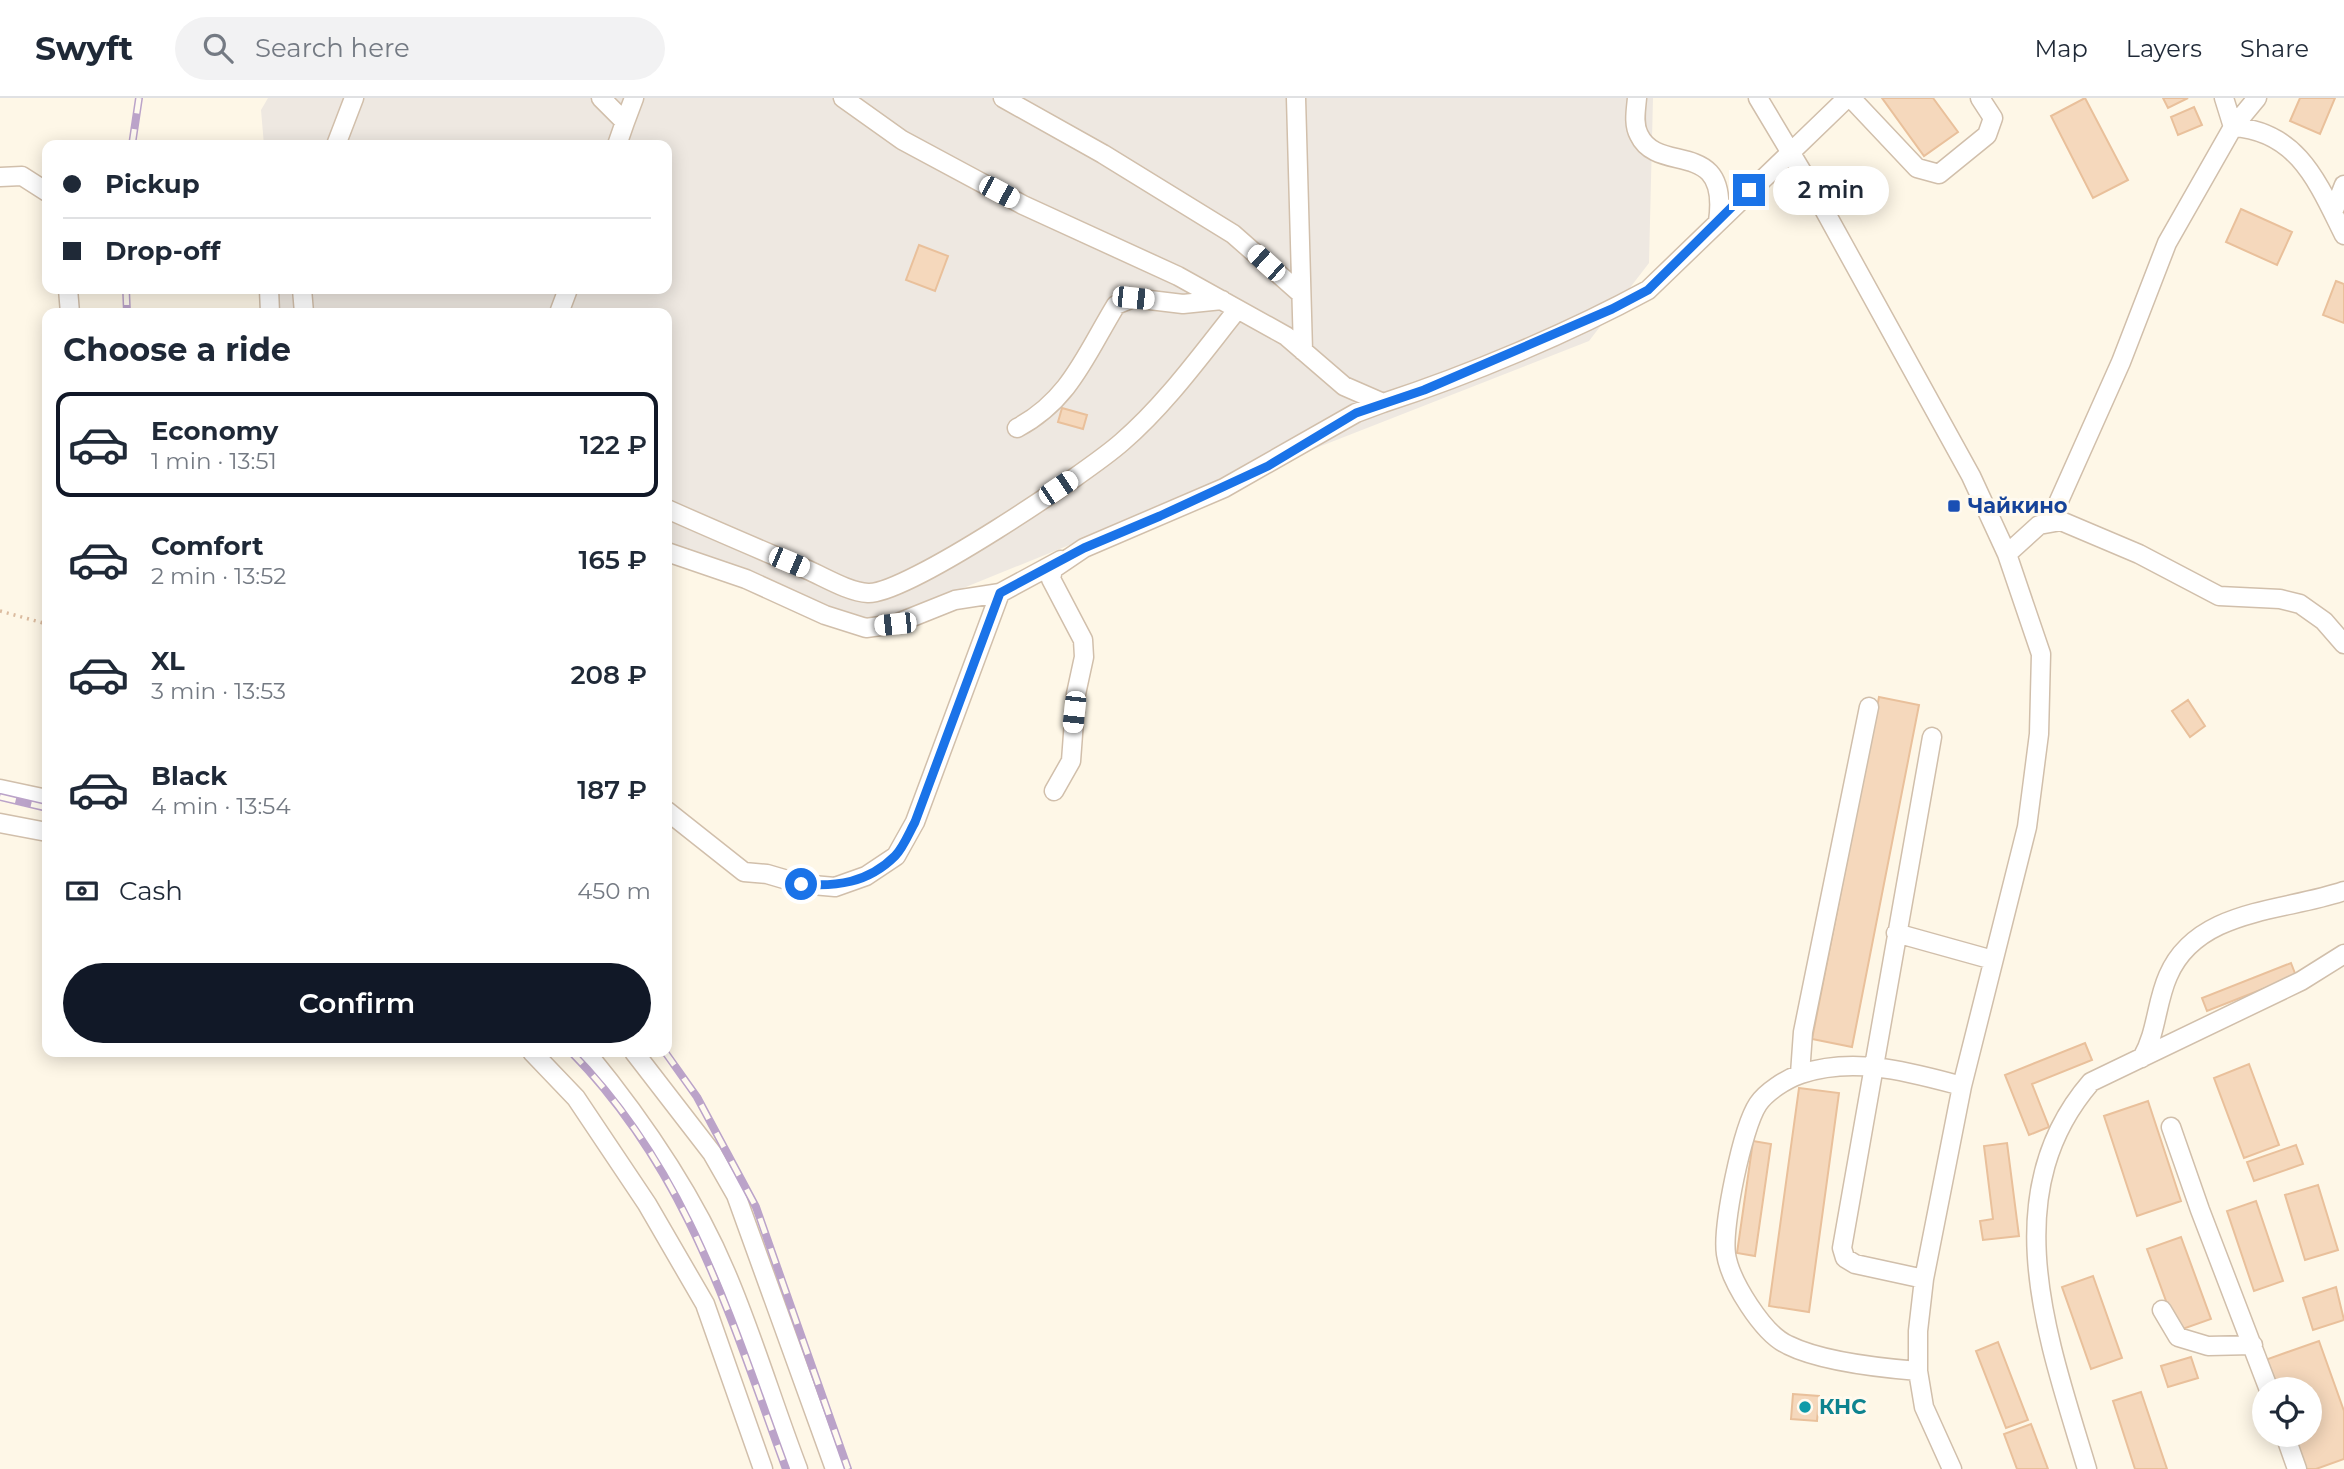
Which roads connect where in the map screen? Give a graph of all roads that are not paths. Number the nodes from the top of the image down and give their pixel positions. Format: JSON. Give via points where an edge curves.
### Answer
{"nodes":[{"id":1,"x":354,"y":98,"type":"edge"},
{"id":2,"x":601,"y":98,"type":"edge"},
{"id":3,"x":634,"y":98,"type":"edge"},
{"id":4,"x":843,"y":98,"type":"edge"},
{"id":5,"x":1003,"y":98,"type":"edge"},
{"id":6,"x":1296,"y":98,"type":"edge"},
{"id":7,"x":1637,"y":98,"type":"edge"},
{"id":8,"x":1758,"y":98,"type":"edge"},
{"id":9,"x":1849,"y":98,"type":"edge"},
{"id":10,"x":1980,"y":98,"type":"edge"},
{"id":11,"x":2224,"y":98,"type":"edge"},
{"id":12,"x":2257,"y":98,"type":"edge"},
{"id":13,"x":625,"y":122,"type":"junction"},
{"id":14,"x":2232,"y":127,"type":"junction"},
{"id":15,"x":338,"y":140,"type":"edge"},
{"id":16,"x":619,"y":140,"type":"edge"},
{"id":17,"x":1791,"y":153,"type":"junction"},
{"id":18,"x":0,"y":177,"type":"edge"},
{"id":19,"x":2344,"y":185,"type":"edge"},
{"id":20,"x":42,"y":189,"type":"edge"},
{"id":21,"x":2334,"y":210,"type":"junction"},
{"id":22,"x":1718,"y":222,"type":"junction"},
{"id":23,"x":2344,"y":234,"type":"edge"},
{"id":24,"x":1300,"y":293,"type":"junction"},
{"id":25,"x":1222,"y":300,"type":"junction"},
{"id":26,"x":1237,"y":310,"type":"junction"},
{"id":27,"x":1303,"y":351,"type":"junction"},
{"id":28,"x":1383,"y":404,"type":"junction"},
{"id":29,"x":1017,"y":428,"type":"dead end"},
{"id":30,"x":672,"y":511,"type":"edge"},
{"id":31,"x":2050,"y":521,"type":"junction"},
{"id":32,"x":672,"y":554,"type":"edge"},
{"id":33,"x":2007,"y":554,"type":"junction"},
{"id":34,"x":1064,"y":559,"type":"junction"},
{"id":35,"x":1000,"y":593,"type":"junction"},
{"id":36,"x":2344,"y":644,"type":"edge"},
{"id":37,"x":1869,"y":707,"type":"dead end"},
{"id":38,"x":1932,"y":737,"type":"dead end"},
{"id":39,"x":0,"y":789,"type":"edge"},
{"id":40,"x":1054,"y":791,"type":"dead end"},
{"id":41,"x":42,"y":798,"type":"edge"},
{"id":42,"x":672,"y":815,"type":"edge"},
{"id":43,"x":0,"y":822,"type":"edge"},
{"id":44,"x":42,"y":831,"type":"edge"},
{"id":45,"x":2344,"y":891,"type":"edge"},
{"id":46,"x":1896,"y":933,"type":"junction"},
{"id":47,"x":2344,"y":954,"type":"edge"},
{"id":48,"x":1993,"y":960,"type":"junction"},
{"id":49,"x":538,"y":1057,"type":"edge"},
{"id":50,"x":590,"y":1057,"type":"edge"},
{"id":51,"x":638,"y":1057,"type":"edge"},
{"id":52,"x":2142,"y":1058,"type":"junction"},
{"id":53,"x":1872,"y":1065,"type":"junction"},
{"id":54,"x":1800,"y":1074,"type":"junction"},
{"id":55,"x":1962,"y":1086,"type":"junction"},
{"id":56,"x":2171,"y":1127,"type":"dead end"},
{"id":57,"x":1924,"y":1279,"type":"junction"},
{"id":58,"x":2162,"y":1310,"type":"dead end"},
{"id":59,"x":2253,"y":1345,"type":"junction"},
{"id":60,"x":1918,"y":1371,"type":"junction"},
{"id":61,"x":2264,"y":1377,"type":"edge"},
{"id":62,"x":2289,"y":1447,"type":"edge"},
{"id":63,"x":763,"y":1469,"type":"edge"},
{"id":64,"x":798,"y":1469,"type":"edge"},
{"id":65,"x":835,"y":1469,"type":"edge"},
{"id":66,"x":1952,"y":1469,"type":"edge"},
{"id":67,"x":2087,"y":1469,"type":"edge"},
{"id":68,"x":2297,"y":1469,"type":"edge"}],
"edges":[{"from":1,"to":15,"type":"street"},
{"from":2,"to":13,"type":"street"},
{"from":3,"to":13,"type":"street"},
{"from":4,"to":25,"type":"street","via":[[902,141]]},
{"from":5,"to":24,"type":"street","via":[[1103,153],[1233,234]]},
{"from":6,"to":24,"type":"street"},
{"from":7,"to":22,"type":"street","via":[[1637,128],[1650,150],[1693,163],[1718,183],[1722,197]]},
{"from":8,"to":17,"type":"street"},
{"from":9,"to":10,"type":"street","via":[[1917,168],[1939,174],[1987,135],[1993,118]]},
{"from":9,"to":17,"type":"street"},
{"from":11,"to":14,"type":"street"},
{"from":12,"to":14,"type":"street"},
{"from":13,"to":16,"type":"street"},
{"from":14,"to":21,"type":"street","via":[[2260,130],[2283,143],[2308,169]]},
{"from":14,"to":31,"type":"street","via":[[2167,243]]},
{"from":17,"to":22,"type":"street"},
{"from":17,"to":33,"type":"street","via":[[1971,476]]},
{"from":18,"to":20,"type":"street","via":[[22,176]]},
{"from":19,"to":21,"type":"street"},
{"from":21,"to":23,"type":"street"},
{"from":22,"to":28,"type":"street","via":[[1648,290]]},
{"from":24,"to":27,"type":"street"},
{"from":25,"to":26,"type":"street"},
{"from":25,"to":29,"type":"street","via":[[1183,304],[1133,298],[1116,304],[1058,399],[1040,417]]},
{"from":26,"to":27,"type":"street","via":[[1286,336]]},
{"from":26,"to":30,"type":"street","via":[[1161,403],[1121,443],[1025,510],[917,578],[889,590],[867,593],[838,583]]},
{"from":27,"to":28,"type":"street","via":[[1344,386]]},
{"from":28,"to":34,"type":"street","via":[[1356,413],[1224,488]]},
{"from":31,"to":33,"type":"street","via":[[2039,525]]},
{"from":31,"to":36,"type":"street","via":[[2062,521],[2139,554],[2219,596],[2280,598],[2300,604],[2324,621]]},
{"from":32,"to":35,"type":"street","via":[[866,628],[895,624],[955,600]]},
{"from":33,"to":48,"type":"street","via":[[2041,654],[2039,734],[2027,827]]},
{"from":34,"to":35,"type":"street"},
{"from":34,"to":40,"type":"street","via":[[1051,579],[1083,639],[1084,657],[1076,694],[1073,753]]},
{"from":35,"to":42,"type":"street","via":[[915,822],[896,856],[866,876],[835,887],[801,884],[744,872]]},
{"from":37,"to":54,"type":"street","via":[[1803,1032]]},
{"from":38,"to":46,"type":"street"},
{"from":39,"to":41,"type":"street"},
{"from":43,"to":44,"type":"street"},
{"from":45,"to":52,"type":"street","via":[[2221,923],[2198,936],[2168,975]]},
{"from":46,"to":48,"type":"street"},
{"from":46,"to":53,"type":"street"},
{"from":47,"to":52,"type":"street","via":[[2301,981]]},
{"from":48,"to":55,"type":"street"},
{"from":49,"to":63,"type":"street","via":[[576,1098],[647,1204],[705,1304]]},
{"from":50,"to":64,"type":"street","via":[[662,1154],[695,1209],[726,1273]]},
{"from":51,"to":65,"type":"street","via":[[712,1153],[736,1195]]},
{"from":52,"to":67,"type":"street","via":[[2091,1082],[2070,1107],[2044,1166],[2037,1202],[2042,1299]]},
{"from":53,"to":54,"type":"street","via":[[1849,1064]]},
{"from":53,"to":55,"type":"street"},
{"from":53,"to":57,"type":"street","via":[[1842,1248],[1845,1258],[1855,1264]]},
{"from":54,"to":60,"type":"street","via":[[1758,1103],[1743,1137],[1726,1254],[1735,1282],[1753,1311],[1786,1345],[1852,1362]]},
{"from":55,"to":57,"type":"street"},
{"from":56,"to":59,"type":"street"},
{"from":57,"to":60,"type":"street"},
{"from":58,"to":59,"type":"street","via":[[2178,1337],[2208,1346]]},
{"from":59,"to":61,"type":"street"},
{"from":60,"to":66,"type":"street","via":[[1924,1407]]},
{"from":62,"to":68,"type":"street"}]}
